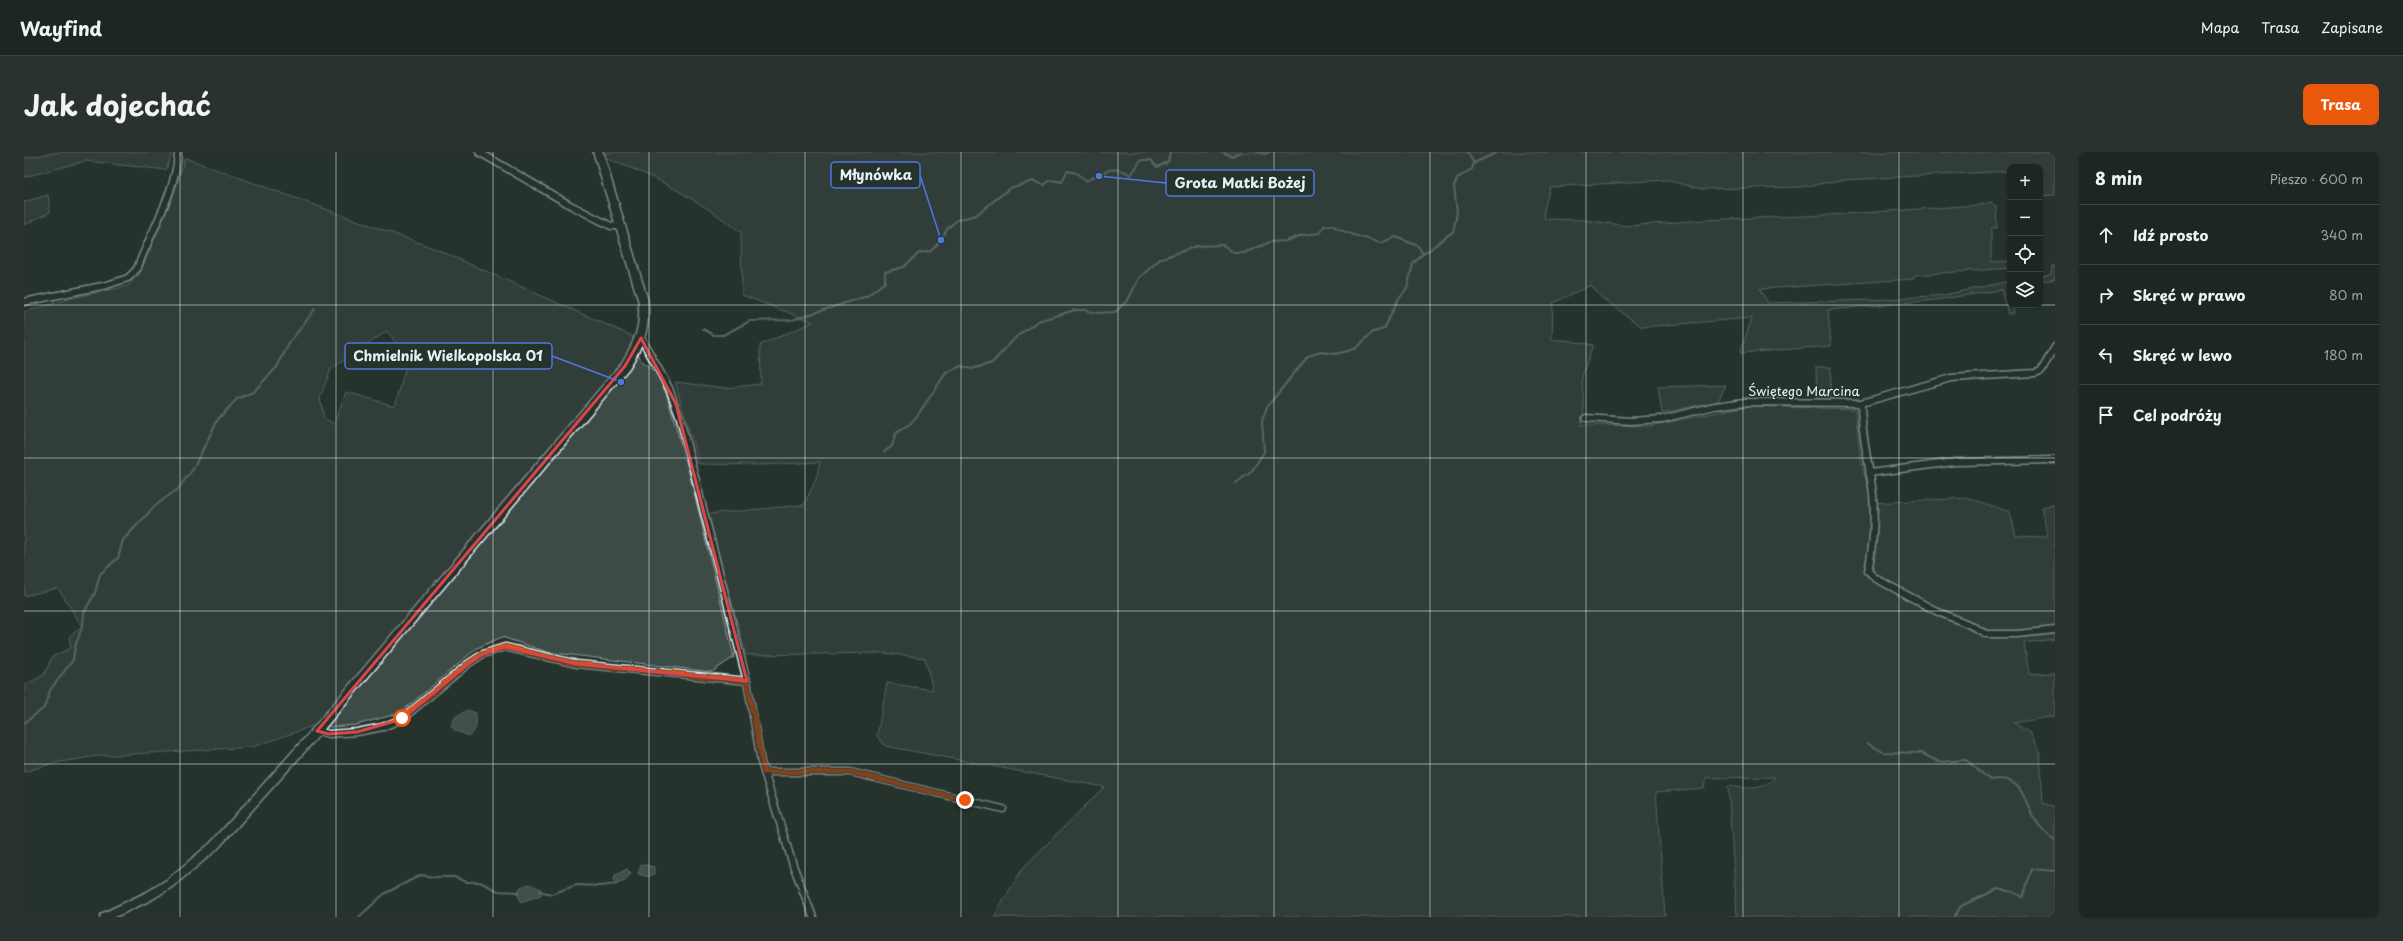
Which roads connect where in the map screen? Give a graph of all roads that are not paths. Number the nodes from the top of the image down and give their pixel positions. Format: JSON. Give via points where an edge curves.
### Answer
{"nodes":[{"id":1,"x":178,"y":152,"type":"edge"},
{"id":2,"x":478,"y":152,"type":"edge"},
{"id":3,"x":598,"y":152,"type":"edge"},
{"id":4,"x":621,"y":226,"type":"junction"},
{"id":5,"x":24,"y":302,"type":"edge"},
{"id":6,"x":641,"y":338,"type":"junction"},
{"id":7,"x":2055,"y":347,"type":"edge"},
{"id":8,"x":1861,"y":403,"type":"junction"},
{"id":9,"x":1586,"y":418,"type":"dead end"},
{"id":10,"x":2055,"y":460,"type":"edge"},
{"id":11,"x":1869,"y":473,"type":"junction"},
{"id":12,"x":2055,"y":630,"type":"edge"},
{"id":13,"x":747,"y":681,"type":"junction"},
{"id":14,"x":317,"y":731,"type":"junction"},
{"id":15,"x":764,"y":772,"type":"junction"},
{"id":16,"x":1002,"y":809,"type":"dead end"},
{"id":17,"x":105,"y":917,"type":"edge"},
{"id":18,"x":813,"y":917,"type":"edge"}],
"edges":[{"from":1,"to":5,"type":"street","via":[[178,162],[170,188],[137,269],[128,278],[107,285]]},
{"from":2,"to":4,"type":"street","via":[[570,205],[611,226]]},
{"from":3,"to":4,"type":"street"},
{"from":4,"to":6,"type":"street","via":[[643,300],[644,326]]},
{"from":6,"to":13,"type":"street","via":[[669,388],[680,418]]},
{"from":6,"to":14,"type":"street","via":[[624,366]]},
{"from":7,"to":8,"type":"street","name":"Świętego Marcina","via":[[2041,371],[2035,374],[1951,378]]},
{"from":8,"to":9,"type":"street","name":"Świętego Marcina","via":[[1745,402],[1715,406],[1662,419],[1631,421]]},
{"from":8,"to":11,"type":"street"},
{"from":10,"to":11,"type":"street","via":[[1955,462]]},
{"from":11,"to":12,"type":"street","via":[[1873,548],[1868,570],[1875,578],[1986,634]]},
{"from":13,"to":14,"type":"street","via":[[576,664],[505,647],[483,654],[468,664],[402,718],[357,732],[329,734]]},
{"from":13,"to":15,"type":"street"},
{"from":14,"to":17,"type":"street","via":[[214,846],[184,872],[149,896]]},
{"from":15,"to":16,"type":"street","via":[[850,772]]},
{"from":15,"to":18,"type":"street","via":[[793,865]]}]}
